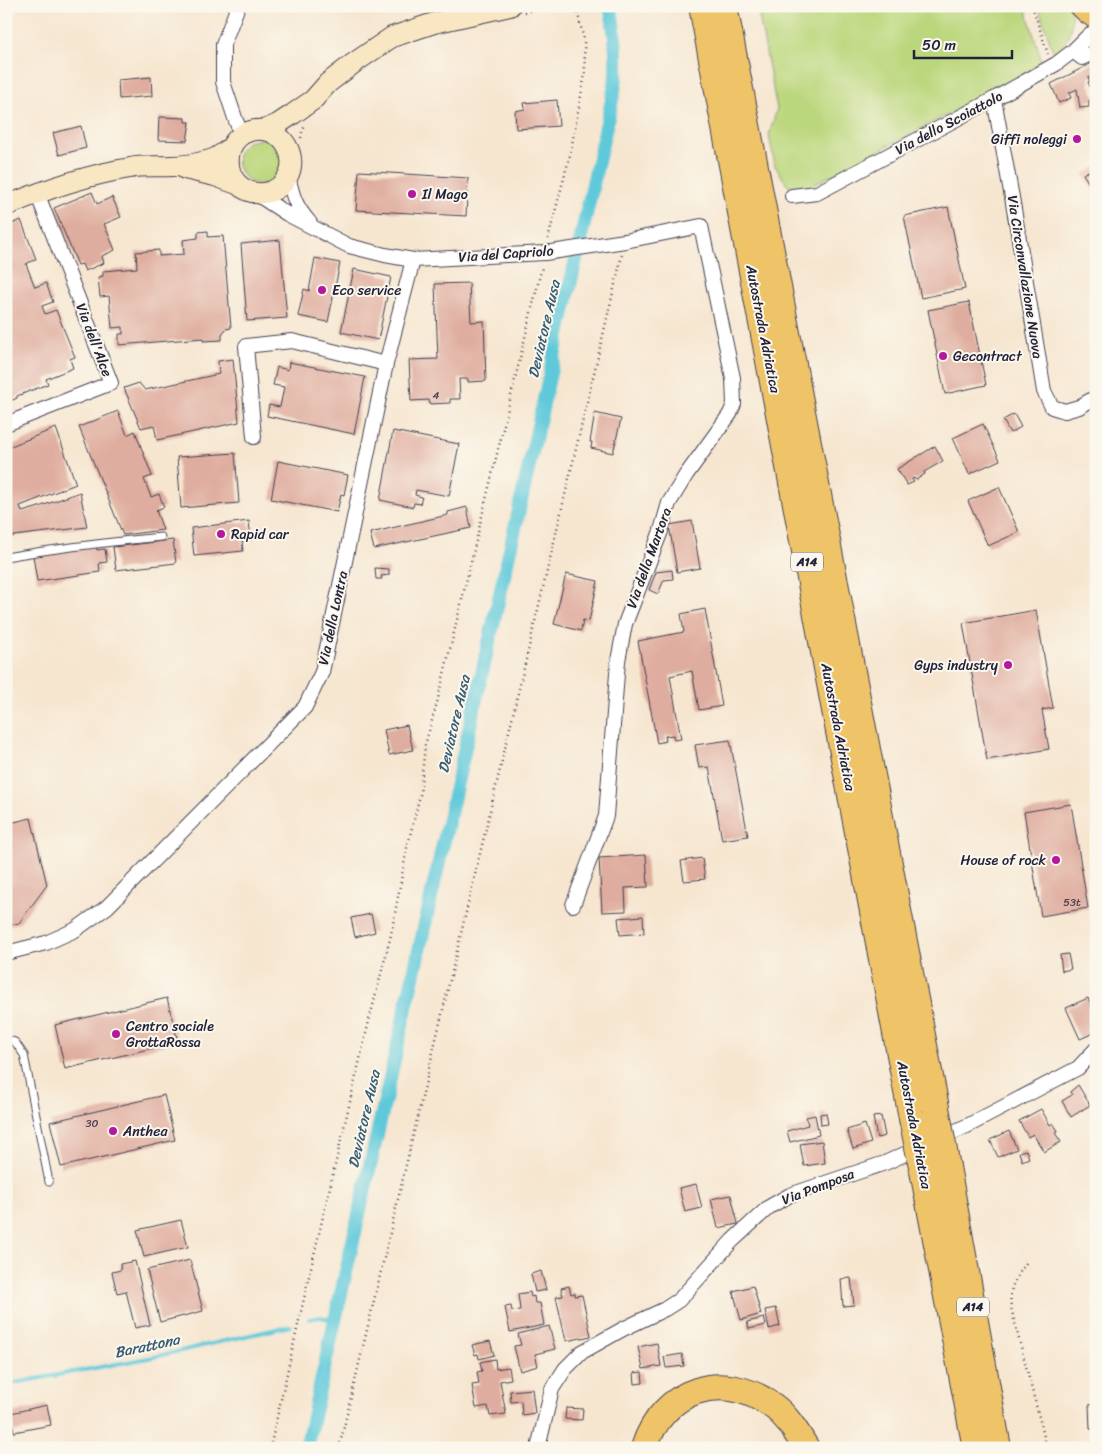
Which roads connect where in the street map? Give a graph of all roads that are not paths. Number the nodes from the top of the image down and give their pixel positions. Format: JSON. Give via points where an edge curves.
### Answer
{"nodes":[{"id":1,"x":238,"y":6,"type":"edge"},
{"id":2,"x":702,"y":6,"type":"edge"},
{"id":3,"x":724,"y":6,"type":"edge"},
{"id":4,"x":1081,"y":6,"type":"edge"},
{"id":5,"x":514,"y":9,"type":"edge"},
{"id":6,"x":1096,"y":18,"type":"edge"},
{"id":7,"x":1096,"y":31,"type":"edge"},
{"id":8,"x":1073,"y":51,"type":"junction"},
{"id":9,"x":1096,"y":51,"type":"edge"},
{"id":10,"x":994,"y":99,"type":"junction"},
{"id":11,"x":313,"y":100,"type":"junction"},
{"id":12,"x":264,"y":130,"type":"junction"},
{"id":13,"x":236,"y":141,"type":"junction"},
{"id":14,"x":173,"y":166,"type":"junction"},
{"id":15,"x":289,"y":166,"type":"junction"},
{"id":16,"x":237,"y":184,"type":"junction"},
{"id":17,"x":255,"y":192,"type":"junction"},
{"id":18,"x":37,"y":193,"type":"junction"},
{"id":19,"x":792,"y":196,"type":"dead end"},
{"id":20,"x":6,"y":206,"type":"edge"},
{"id":21,"x":701,"y":226,"type":"joint"},
{"id":22,"x":314,"y":227,"type":"junction"},
{"id":23,"x":413,"y":260,"type":"junction"},
{"id":24,"x":386,"y":364,"type":"junction"},
{"id":25,"x":1096,"y":397,"type":"edge"},
{"id":26,"x":6,"y":424,"type":"edge"},
{"id":27,"x":254,"y":437,"type":"dead end"},
{"id":28,"x":161,"y":537,"type":"dead end"},
{"id":29,"x":6,"y":558,"type":"edge"},
{"id":30,"x":573,"y":905,"type":"dead end"},
{"id":31,"x":6,"y":953,"type":"edge"},
{"id":32,"x":6,"y":1039,"type":"edge"},
{"id":33,"x":1093,"y":1052,"type":"edge"},
{"id":34,"x":1096,"y":1069,"type":"edge"},
{"id":35,"x":924,"y":1113,"type":"junction"},
{"id":36,"x":49,"y":1182,"type":"dead end"},
{"id":37,"x":751,"y":1394,"type":"junction"},
{"id":38,"x":538,"y":1448,"type":"edge"},
{"id":39,"x":644,"y":1448,"type":"edge"},
{"id":40,"x":788,"y":1448,"type":"edge"},
{"id":41,"x":806,"y":1448,"type":"edge"},
{"id":42,"x":976,"y":1448,"type":"edge"},
{"id":43,"x":998,"y":1448,"type":"edge"}],
"edges":[{"from":1,"to":13,"type":"street","via":[[223,45],[223,82],[236,121]]},
{"from":2,"to":35,"type":"highway","name":"Autostrada Adriatica","number":"A14"},
{"from":3,"to":35,"type":"highway","name":"Autostrada Adriatica","number":"A14"},
{"from":4,"to":6,"type":"main road"},
{"from":5,"to":11,"type":"street","via":[[434,24],[392,37],[347,68]]},
{"from":7,"to":8,"type":"street","name":"Via dello Scoiattolo"},
{"from":8,"to":9,"type":"street","via":[[1082,58]]},
{"from":8,"to":10,"type":"street","name":"Via dello Scoiattolo"},
{"from":10,"to":19,"type":"street","name":"Via dello Scoiattolo","via":[[817,194]]},
{"from":10,"to":25,"type":"street","name":"Via Circonvallazione Nuova","via":[[1044,392],[1052,407],[1065,411]]},
{"from":11,"to":12,"type":"street"},
{"from":11,"to":15,"type":"street","via":[[293,139]]},
{"from":12,"to":13,"type":"street","via":[[254,130]]},
{"from":12,"to":15,"type":"street","via":[[282,138],[288,147]]},
{"from":13,"to":14,"type":"street","via":[[208,161]]},
{"from":13,"to":16,"type":"street","via":[[228,156],[228,166]]},
{"from":14,"to":16,"type":"street"},
{"from":14,"to":18,"type":"street","via":[[132,167]]},
{"from":15,"to":17,"type":"street","via":[[282,183],[265,192]]},
{"from":15,"to":22,"type":"street","name":"Via del Capriolo","via":[[294,200]]},
{"from":16,"to":17,"type":"street"},
{"from":17,"to":22,"type":"street","name":"Via del Capriolo","via":[[287,214]]},
{"from":18,"to":20,"type":"street"},
{"from":18,"to":26,"type":"street","name":"Via dell'Alce","via":[[111,383]]},
{"from":21,"to":23,"type":"street","name":"Via del Capriolo","via":[[549,252]]},
{"from":21,"to":30,"type":"street","name":"Via della Martora","via":[[733,378],[734,404],[669,503],[625,624],[618,661],[606,816]]},
{"from":22,"to":23,"type":"street","name":"Via del Capriolo","via":[[349,246]]},
{"from":23,"to":24,"type":"street","name":"Via della Lontra"},
{"from":24,"to":27,"type":"street","via":[[292,341],[246,346]]},
{"from":24,"to":31,"type":"street","name":"Via della Lontra","via":[[322,672],[305,707],[107,907],[75,930],[46,943]]},
{"from":28,"to":29,"type":"lane"},
{"from":32,"to":36,"type":"lane","via":[[15,1042],[24,1054]]},
{"from":33,"to":34,"type":"lane"},
{"from":33,"to":38,"type":"street","name":"Via Pomposa","via":[[1078,1068],[969,1125],[885,1163],[790,1195],[769,1207],[679,1300],[582,1352],[565,1369],[552,1389]]},
{"from":35,"to":42,"type":"highway","name":"Autostrada Adriatica","number":"A14","bridge":true,"via":[[924,1176]]},
{"from":35,"to":43,"type":"highway","name":"Autostrada Adriatica","number":"A14","bridge":true,"via":[[947,1167]]},
{"from":37,"to":39,"type":"highway","via":[[721,1388],[694,1391],[683,1396],[653,1425]]},
{"from":37,"to":40,"type":"highway","via":[[777,1421]]},
{"from":37,"to":41,"type":"highway","via":[[775,1407]]}]}
